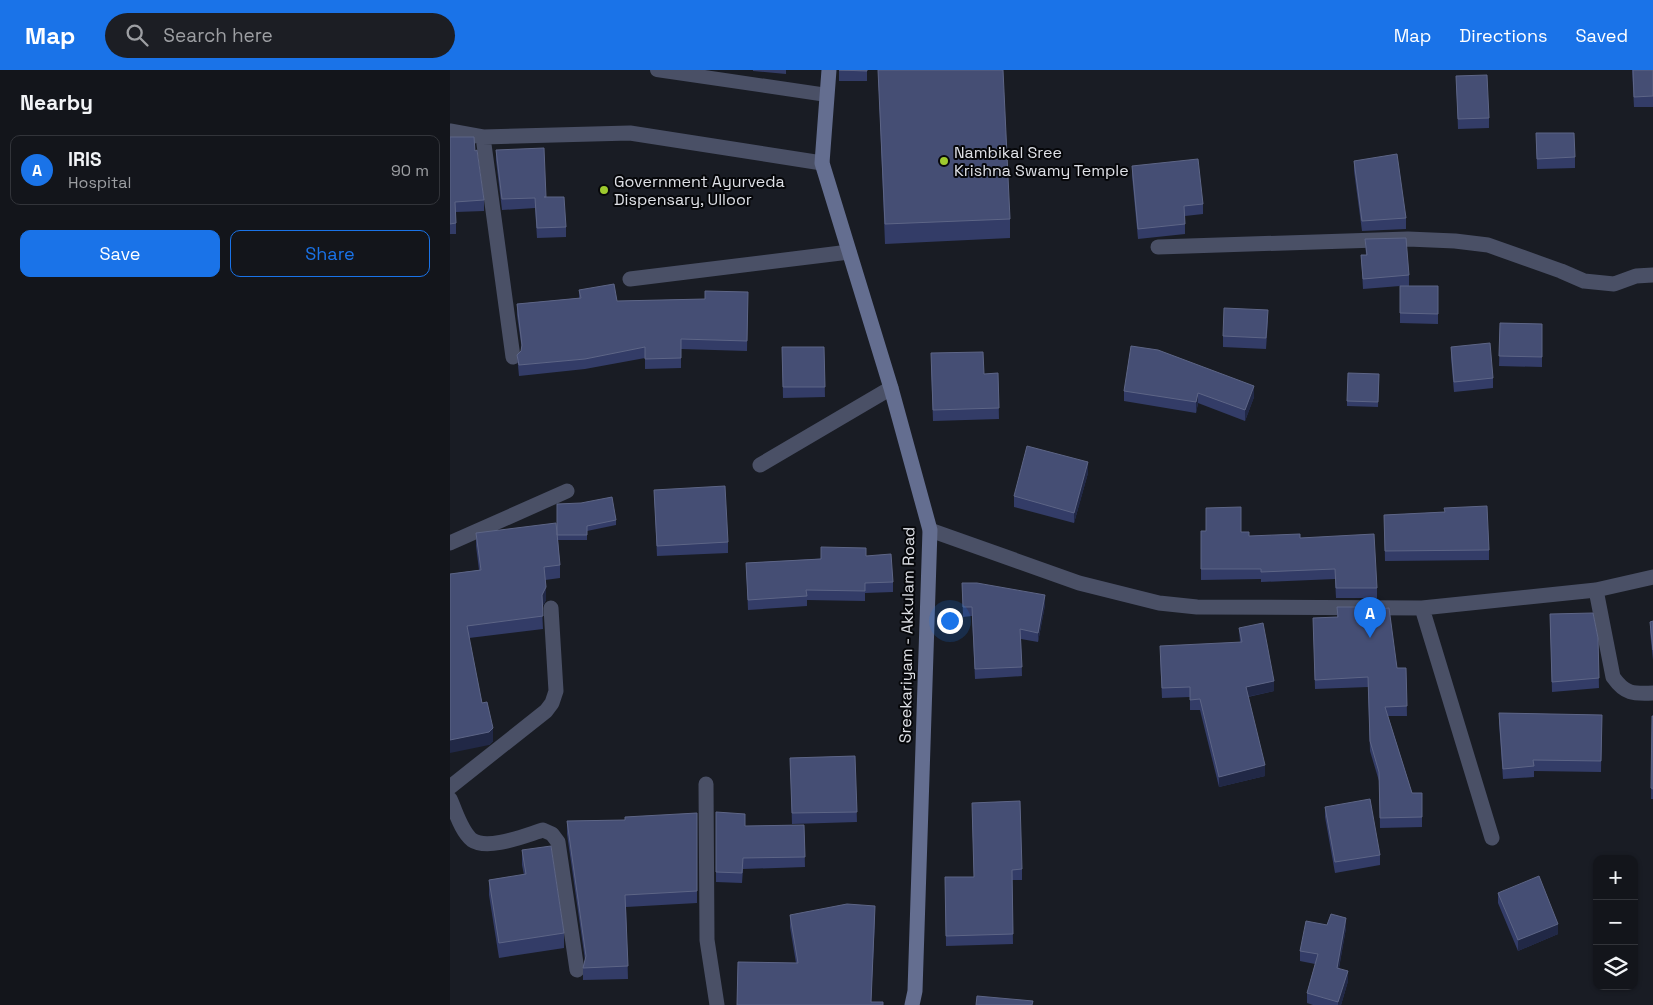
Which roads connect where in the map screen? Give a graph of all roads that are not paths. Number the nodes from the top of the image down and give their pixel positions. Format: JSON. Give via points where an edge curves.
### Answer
{"nodes":[{"id":1,"x":657,"y":70,"type":"edge"},
{"id":2,"x":829,"y":70,"type":"edge"},
{"id":3,"x":827,"y":95,"type":"junction"},
{"id":4,"x":450,"y":131,"type":"edge"},
{"id":5,"x":483,"y":137,"type":"junction"},
{"id":6,"x":822,"y":163,"type":"junction"},
{"id":7,"x":1158,"y":248,"type":"dead end"},
{"id":8,"x":849,"y":252,"type":"junction"},
{"id":9,"x":1653,"y":275,"type":"edge"},
{"id":10,"x":630,"y":279,"type":"dead end"},
{"id":11,"x":513,"y":357,"type":"dead end"},
{"id":12,"x":891,"y":388,"type":"junction"},
{"id":13,"x":760,"y":465,"type":"dead end"},
{"id":14,"x":567,"y":491,"type":"dead end"},
{"id":15,"x":930,"y":530,"type":"junction"},
{"id":16,"x":450,"y":543,"type":"edge"},
{"id":17,"x":1653,"y":577,"type":"edge"},
{"id":18,"x":1596,"y":590,"type":"junction"},
{"id":19,"x":551,"y":608,"type":"dead end"},
{"id":20,"x":1422,"y":608,"type":"junction"},
{"id":21,"x":1653,"y":693,"type":"edge"},
{"id":22,"x":706,"y":784,"type":"dead end"},
{"id":23,"x":450,"y":787,"type":"edge"},
{"id":24,"x":450,"y":799,"type":"edge"},
{"id":25,"x":1492,"y":838,"type":"dead end"},
{"id":26,"x":577,"y":970,"type":"dead end"},
{"id":27,"x":717,"y":1005,"type":"edge"},
{"id":28,"x":912,"y":1005,"type":"edge"}],
"edges":[{"from":1,"to":3,"type":"lane"},
{"from":2,"to":3,"type":"main road","name":"Sreekariyam - Akkulam Road"},
{"from":3,"to":6,"type":"main road","name":"Sreekariyam - Akkulam Road"},
{"from":4,"to":5,"type":"street"},
{"from":5,"to":6,"type":"street","via":[[630,134]]},
{"from":5,"to":11,"type":"street"},
{"from":6,"to":8,"type":"main road","name":"Sreekariyam - Akkulam Road"},
{"from":7,"to":9,"type":"street","via":[[1408,239],[1455,241],[1488,245],[1584,281],[1614,284],[1636,276]]},
{"from":8,"to":10,"type":"street"},
{"from":8,"to":12,"type":"main road","name":"Sreekariyam - Akkulam Road"},
{"from":12,"to":13,"type":"street"},
{"from":12,"to":15,"type":"main road","name":"Sreekariyam - Akkulam Road"},
{"from":14,"to":16,"type":"street"},
{"from":15,"to":20,"type":"street","via":[[1079,583],[1159,603],[1197,607]]},
{"from":15,"to":28,"type":"main road","name":"Sreekariyam - Akkulam Road"},
{"from":17,"to":18,"type":"street"},
{"from":18,"to":20,"type":"street"},
{"from":18,"to":21,"type":"street","via":[[1613,677],[1621,688],[1636,694]]},
{"from":19,"to":23,"type":"street","via":[[556,691],[552,703]]},
{"from":20,"to":25,"type":"street"},
{"from":22,"to":27,"type":"street","via":[[707,940]]},
{"from":24,"to":26,"type":"street","via":[[463,829],[472,840],[485,844],[543,830],[558,842]]}]}
